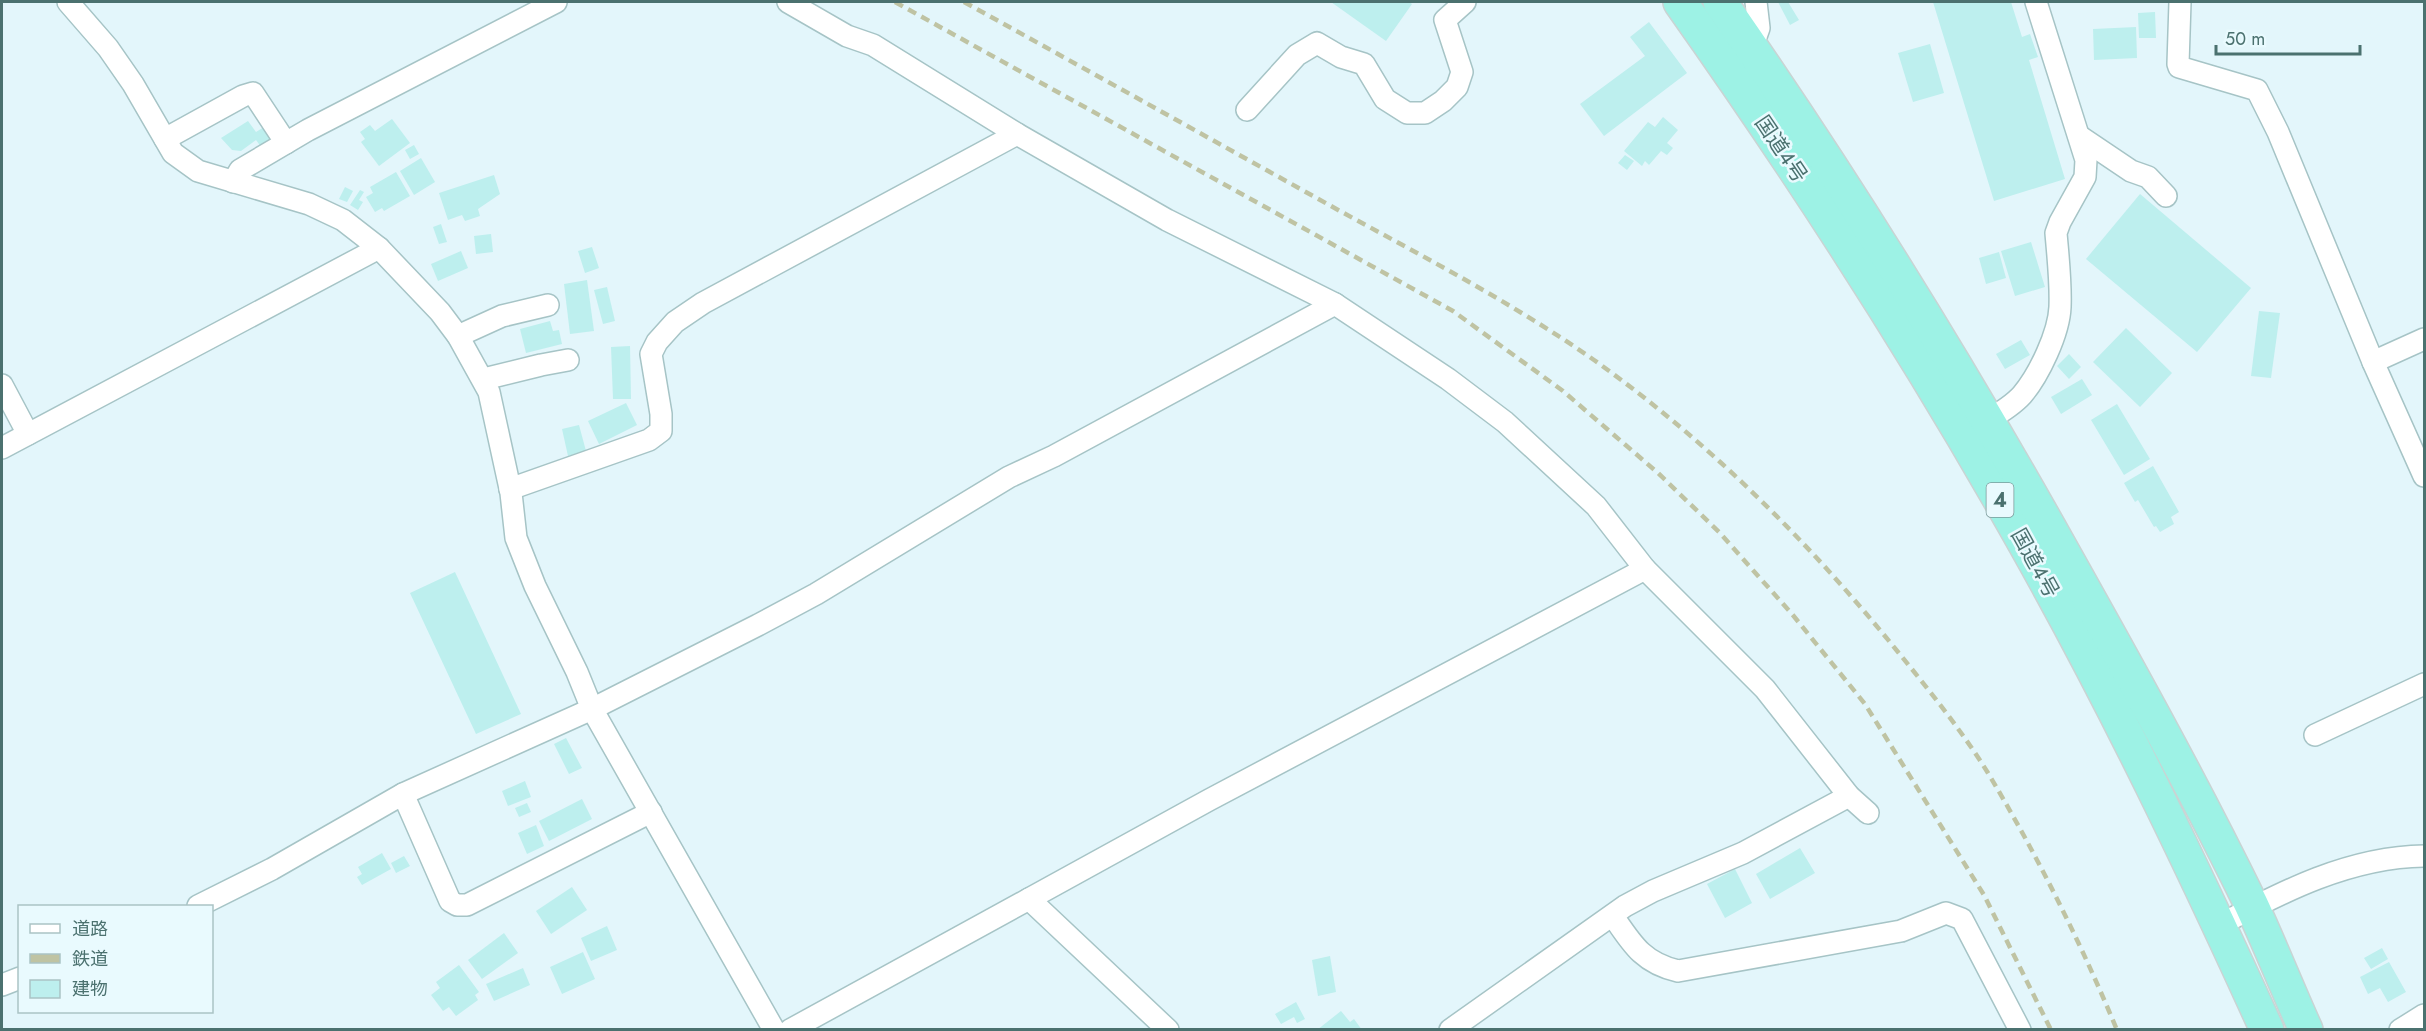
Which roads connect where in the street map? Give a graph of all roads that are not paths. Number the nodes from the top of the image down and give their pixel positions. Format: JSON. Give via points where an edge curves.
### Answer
{"nodes":[{"id":1,"x":68,"y":2,"type":"edge"},
{"id":2,"x":556,"y":2,"type":"edge"},
{"id":3,"x":788,"y":2,"type":"edge"},
{"id":4,"x":1465,"y":2,"type":"edge"},
{"id":5,"x":1680,"y":2,"type":"edge"},
{"id":6,"x":1720,"y":2,"type":"edge"},
{"id":7,"x":1756,"y":2,"type":"edge"},
{"id":8,"x":2036,"y":2,"type":"edge"},
{"id":9,"x":2180,"y":2,"type":"edge"},
{"id":10,"x":1752,"y":48,"type":"junction"},
{"id":11,"x":1247,"y":110,"type":"dead end"},
{"id":12,"x":1017,"y":134,"type":"junction"},
{"id":13,"x":2079,"y":136,"type":"junction"},
{"id":14,"x":165,"y":139,"type":"junction"},
{"id":15,"x":286,"y":143,"type":"junction"},
{"id":16,"x":233,"y":182,"type":"junction"},
{"id":17,"x":2166,"y":196,"type":"dead end"},
{"id":18,"x":379,"y":248,"type":"junction"},
{"id":19,"x":1335,"y":304,"type":"junction"},
{"id":20,"x":548,"y":305,"type":"dead end"},
{"id":21,"x":458,"y":336,"type":"junction"},
{"id":22,"x":2424,"y":339,"type":"edge"},
{"id":23,"x":568,"y":360,"type":"dead end"},
{"id":24,"x":2373,"y":362,"type":"junction"},
{"id":25,"x":484,"y":380,"type":"junction"},
{"id":26,"x":2,"y":385,"type":"edge"},
{"id":27,"x":1988,"y":420,"type":"junction"},
{"id":28,"x":28,"y":434,"type":"junction"},
{"id":29,"x":2,"y":448,"type":"edge"},
{"id":30,"x":2424,"y":476,"type":"edge"},
{"id":31,"x":510,"y":489,"type":"junction"},
{"id":32,"x":1645,"y":569,"type":"junction"},
{"id":33,"x":2424,"y":684,"type":"edge"},
{"id":34,"x":592,"y":709,"type":"junction"},
{"id":35,"x":2315,"y":735,"type":"dead end"},
{"id":36,"x":404,"y":794,"type":"junction"},
{"id":37,"x":1849,"y":796,"type":"junction"},
{"id":38,"x":651,"y":812,"type":"junction"},
{"id":39,"x":1868,"y":813,"type":"dead end"},
{"id":40,"x":2424,"y":856,"type":"edge"},
{"id":41,"x":1029,"y":899,"type":"junction"},
{"id":42,"x":200,"y":905,"type":"edge"},
{"id":43,"x":2252,"y":907,"type":"junction"},
{"id":44,"x":1613,"y":916,"type":"junction"},
{"id":45,"x":2218,"y":926,"type":"junction"},
{"id":46,"x":18,"y":979,"type":"edge"},
{"id":47,"x":2,"y":985,"type":"edge"},
{"id":48,"x":2424,"y":1015,"type":"edge"},
{"id":49,"x":774,"y":1029,"type":"edge"},
{"id":50,"x":790,"y":1029,"type":"edge"},
{"id":51,"x":1168,"y":1029,"type":"edge"},
{"id":52,"x":1450,"y":1029,"type":"edge"},
{"id":53,"x":2020,"y":1029,"type":"edge"},
{"id":54,"x":2267,"y":1029,"type":"edge"},
{"id":55,"x":2306,"y":1029,"type":"edge"},
{"id":56,"x":2400,"y":1029,"type":"edge"}],
"edges":[{"from":1,"to":14,"type":"street","via":[[108,48]]},
{"from":2,"to":15,"type":"street"},
{"from":3,"to":12,"type":"street","via":[[847,36],[873,45]]},
{"from":4,"to":11,"type":"street","via":[[1445,20],[1462,72],[1456,87],[1425,113],[1407,112],[1385,99],[1364,64],[1317,43],[1296,55]]},
{"from":5,"to":45,"type":"highway","name":"国道4号","number":"4","via":[[1847,248],[1963,435],[2107,696]]},
{"from":6,"to":10,"type":"highway","name":"国道4号","number":"4"},
{"from":7,"to":10,"type":"street","via":[[1759,28]]},
{"from":8,"to":13,"type":"street"},
{"from":9,"to":24,"type":"street","via":[[2178,64],[2257,90]]},
{"from":10,"to":27,"type":"highway","name":"国道4号","number":"4","via":[[1851,196]]},
{"from":12,"to":19,"type":"street","via":[[1167,220]]},
{"from":12,"to":31,"type":"street","via":[[703,303],[675,322],[651,354],[661,431],[649,440]]},
{"from":13,"to":17,"type":"street","via":[[2131,171],[2148,177]]},
{"from":13,"to":27,"type":"street","via":[[2086,160],[2085,177],[2056,233],[2060,308],[2057,329],[2022,395]]},
{"from":14,"to":15,"type":"street","via":[[254,93]]},
{"from":14,"to":16,"type":"street","via":[[173,153],[198,171]]},
{"from":15,"to":16,"type":"street","via":[[240,170]]},
{"from":16,"to":18,"type":"street","via":[[309,204],[343,220]]},
{"from":18,"to":21,"type":"street"},
{"from":18,"to":28,"type":"street"},
{"from":19,"to":32,"type":"street","via":[[1505,422],[1596,506]]},
{"from":19,"to":34,"type":"street","via":[[1009,477],[806,599]]},
{"from":20,"to":21,"type":"street","via":[[502,316]]},
{"from":21,"to":25,"type":"street"},
{"from":22,"to":24,"type":"street"},
{"from":23,"to":25,"type":"street"},
{"from":24,"to":30,"type":"street"},
{"from":25,"to":31,"type":"street","via":[[495,413]]},
{"from":26,"to":28,"type":"street"},
{"from":27,"to":43,"type":"highway","name":"国道4号","number":"4","via":[[2134,679]]},
{"from":28,"to":29,"type":"street"},
{"from":31,"to":34,"type":"street","via":[[516,538]]},
{"from":32,"to":37,"type":"street","via":[[1765,689]]},
{"from":32,"to":41,"type":"street"},
{"from":33,"to":35,"type":"street"},
{"from":34,"to":36,"type":"street"},
{"from":34,"to":38,"type":"street"},
{"from":36,"to":38,"type":"street","via":[[450,901],[462,906]]},
{"from":36,"to":42,"type":"street"},
{"from":37,"to":39,"type":"street"},
{"from":37,"to":44,"type":"street","via":[[1743,853],[1653,891]]},
{"from":38,"to":49,"type":"street"},
{"from":40,"to":43,"type":"street","via":[[2361,864],[2319,876]]},
{"from":41,"to":50,"type":"street"},
{"from":41,"to":51,"type":"street"},
{"from":43,"to":45,"type":"street"},
{"from":43,"to":55,"type":"highway","name":"国道4号","number":"4"},
{"from":44,"to":52,"type":"street"},
{"from":44,"to":53,"type":"street","via":[[1644,957],[1678,971],[1901,931],[1946,914],[1962,919]]},
{"from":45,"to":54,"type":"highway","name":"国道4号","number":"4"},
{"from":46,"to":47,"type":"street"},
{"from":48,"to":56,"type":"street"}]}
